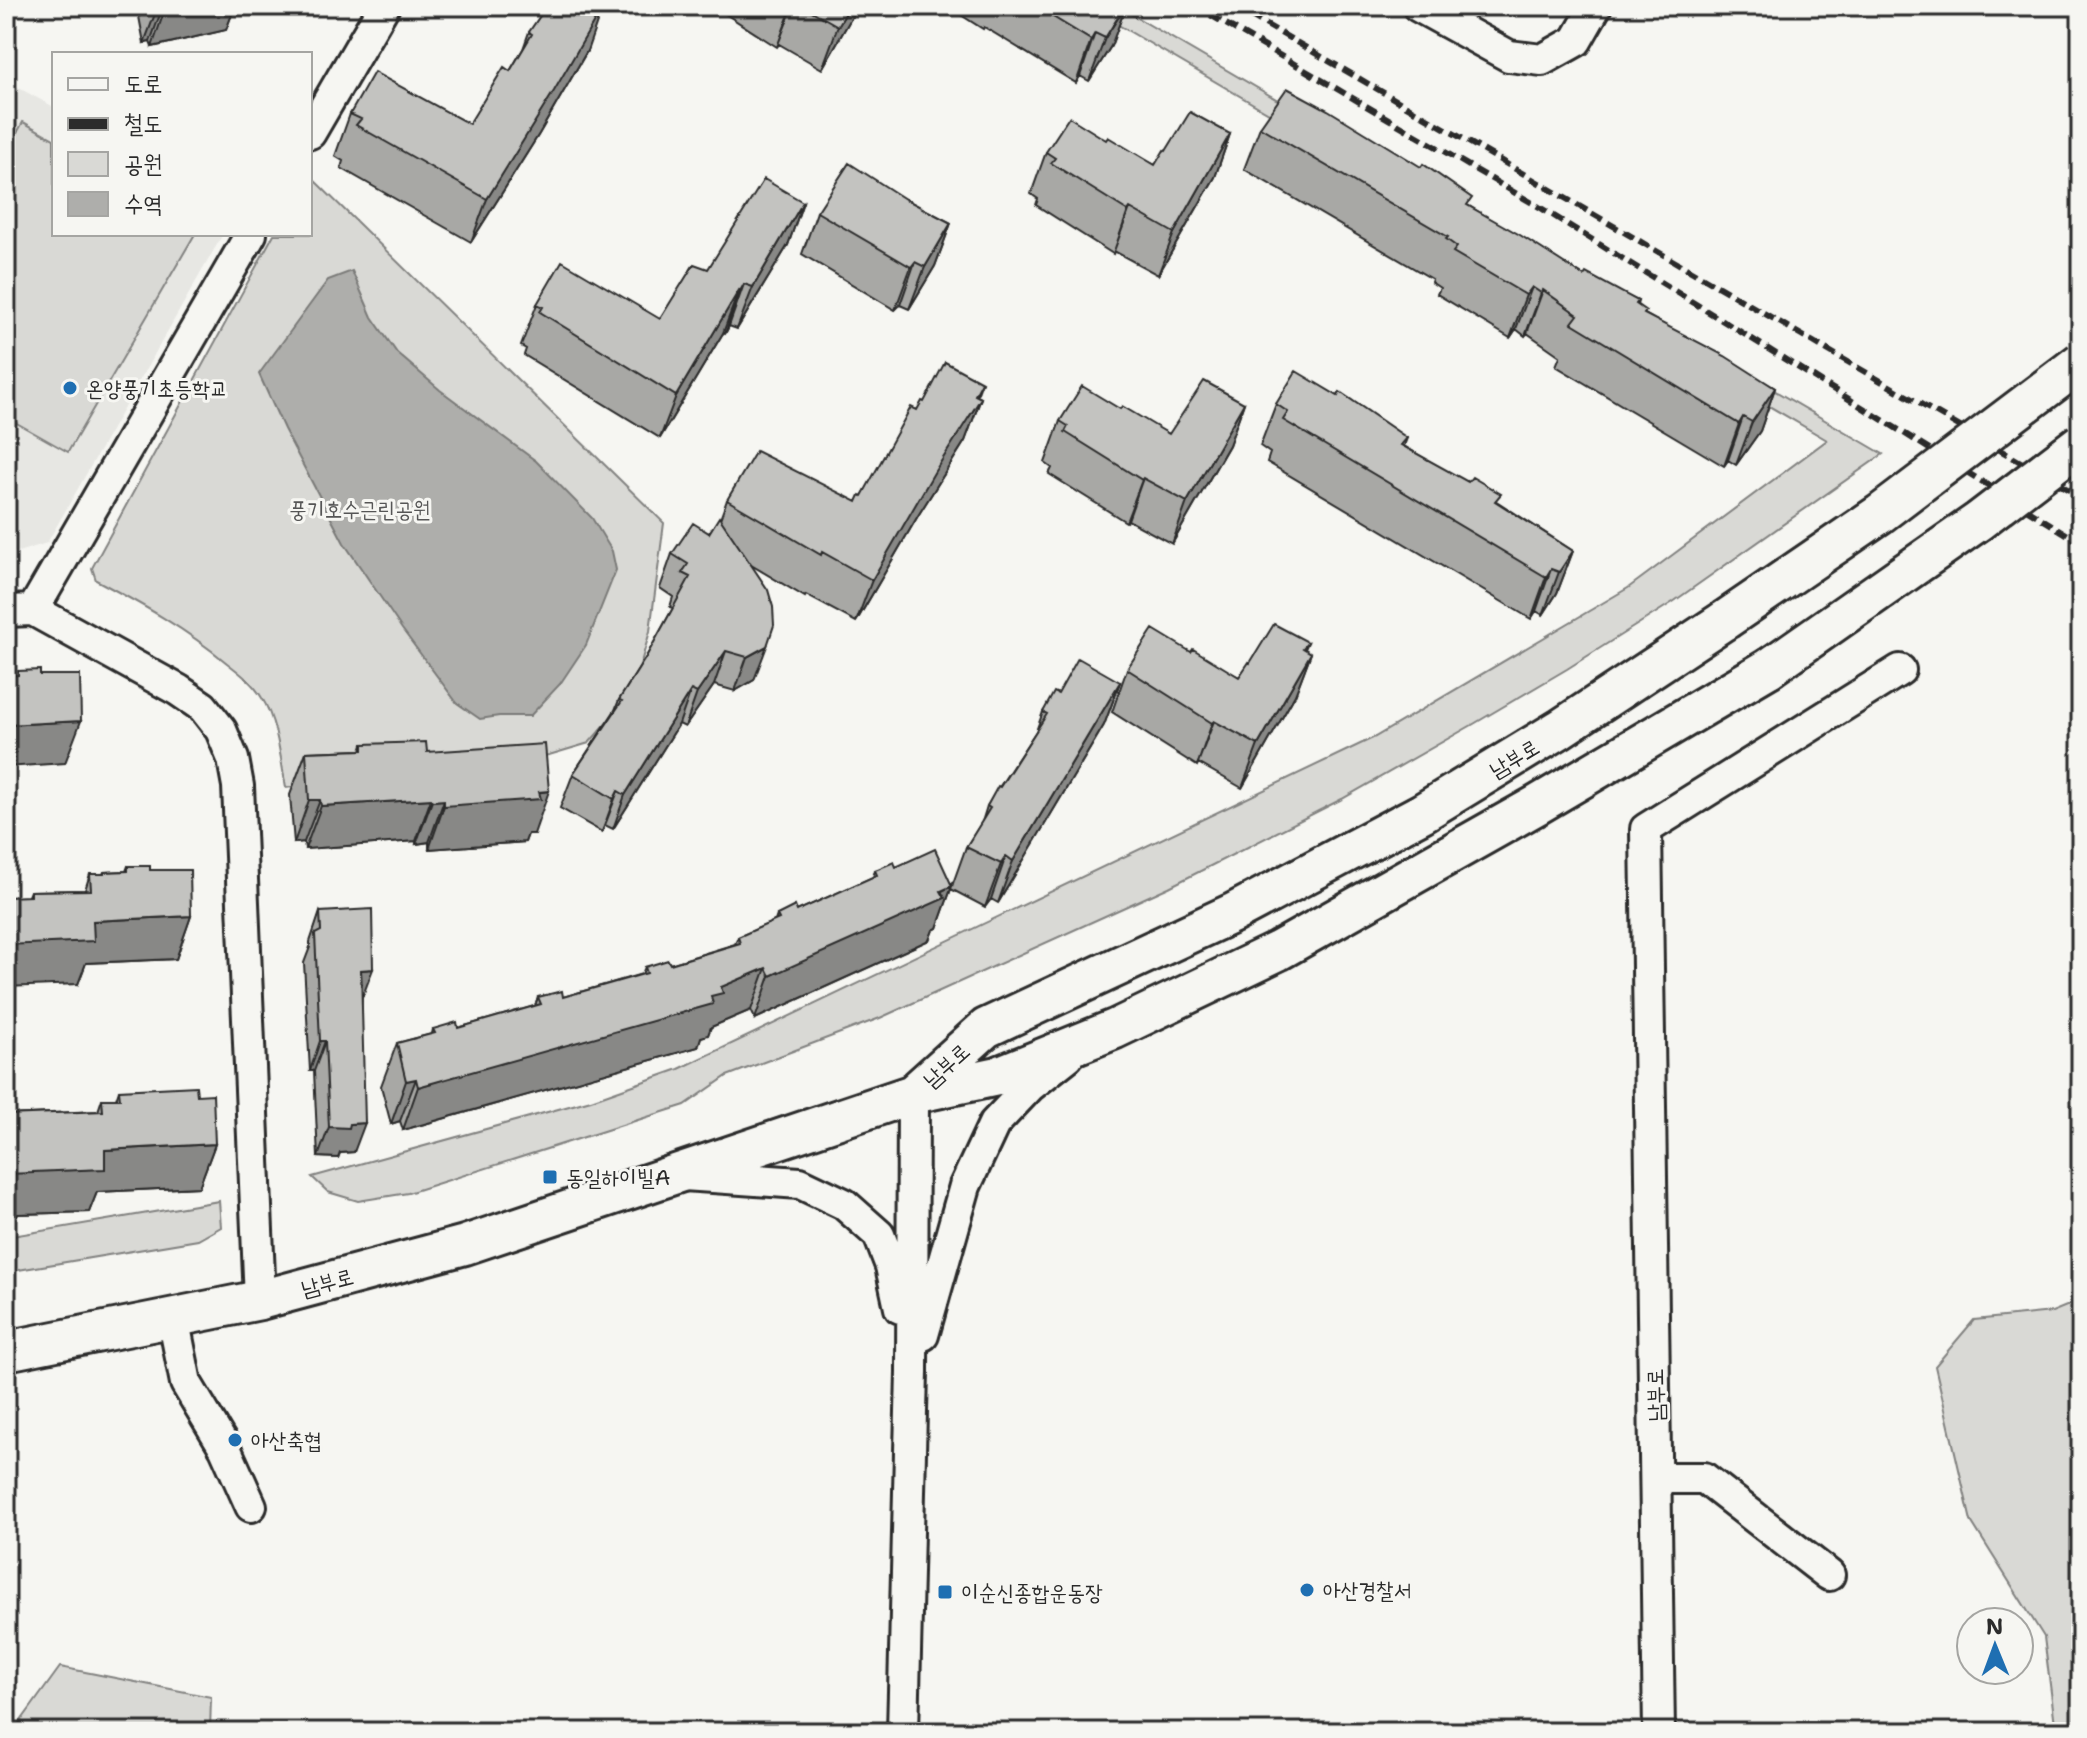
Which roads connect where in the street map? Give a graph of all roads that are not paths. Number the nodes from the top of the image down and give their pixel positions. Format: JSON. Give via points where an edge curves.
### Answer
{"nodes":[{"id":1,"x":384,"y":6,"type":"edge"},
{"id":2,"x":1418,"y":6,"type":"edge"},
{"id":3,"x":1596,"y":6,"type":"edge"},
{"id":4,"x":312,"y":130,"type":"edge"},
{"id":5,"x":250,"y":236,"type":"edge"},
{"id":6,"x":2081,"y":362,"type":"edge"},
{"id":7,"x":2081,"y":443,"type":"edge"},
{"id":8,"x":19,"y":610,"type":"edge"},
{"id":9,"x":1900,"y":670,"type":"dead end"},
{"id":10,"x":1089,"y":1039,"type":"junction"},
{"id":11,"x":913,"y":1094,"type":"junction"},
{"id":12,"x":678,"y":1175,"type":"junction"},
{"id":13,"x":260,"y":1300,"type":"junction"},
{"id":14,"x":173,"y":1317,"type":"junction"},
{"id":15,"x":6,"y":1351,"type":"edge"},
{"id":16,"x":912,"y":1372,"type":"junction"},
{"id":17,"x":1656,"y":1478,"type":"junction"},
{"id":18,"x":251,"y":1506,"type":"dead end"},
{"id":19,"x":1829,"y":1575,"type":"dead end"},
{"id":20,"x":903,"y":1732,"type":"edge"},
{"id":21,"x":1659,"y":1732,"type":"edge"}],
"edges":[{"from":1,"to":4,"type":"street"},
{"from":2,"to":3,"type":"street","via":[[1509,56],[1542,60],[1576,41]]},
{"from":5,"to":8,"type":"street"},
{"from":6,"to":11,"type":"main road","name":"남부로","bridge":true,"via":[[1880,514],[1560,729],[1422,813],[1233,913],[986,1028]]},
{"from":7,"to":10,"type":"main road","name":"남부로","bridge":true,"via":[[1769,668],[1278,951]]},
{"from":8,"to":13,"type":"street","via":[[203,707],[221,730],[233,759]]},
{"from":9,"to":17,"type":"street","name":"남부로","via":[[1646,829]]},
{"from":10,"to":11,"type":"main road","name":"남부로","via":[[998,1076]]},
{"from":10,"to":16,"type":"street","via":[[1030,1086],[994,1124],[965,1186]]},
{"from":11,"to":12,"type":"main road","name":"남부로"},
{"from":11,"to":16,"type":"street"},
{"from":12,"to":13,"type":"main road","name":"남부로","via":[[465,1245]]},
{"from":12,"to":16,"type":"street","via":[[800,1183],[844,1204],[879,1235],[891,1266]]},
{"from":13,"to":14,"type":"main road","name":"남부로"},
{"from":14,"to":15,"type":"main road","name":"남부로"},
{"from":14,"to":18,"type":"street","via":[[186,1383],[225,1448]]},
{"from":16,"to":20,"type":"street"},
{"from":17,"to":19,"type":"street","via":[[1704,1478]]},
{"from":17,"to":21,"type":"street","name":"남부로"}]}
